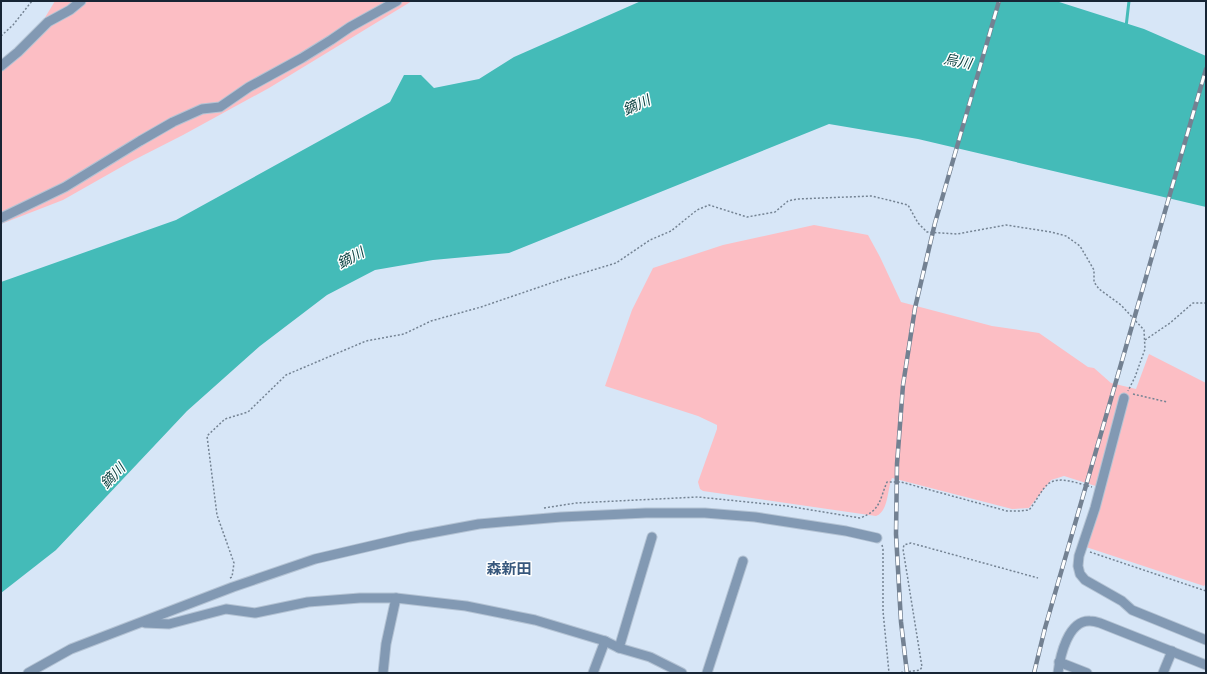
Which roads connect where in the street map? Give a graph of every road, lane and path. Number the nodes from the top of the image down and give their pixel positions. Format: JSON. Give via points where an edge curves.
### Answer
{"nodes":[{"id":1,"x":32,"y":1,"type":"edge"},
{"id":2,"x":81,"y":1,"type":"edge"},
{"id":3,"x":397,"y":1,"type":"edge"},
{"id":4,"x":1,"y":36,"type":"edge"},
{"id":5,"x":1,"y":66,"type":"edge"},
{"id":6,"x":1,"y":218,"type":"edge"},
{"id":7,"x":1206,"y":302,"type":"edge"},
{"id":8,"x":1145,"y":340,"type":"junction"},
{"id":9,"x":1124,"y":398,"type":"junction"},
{"id":10,"x":1167,"y":402,"type":"dead end"},
{"id":11,"x":1099,"y":489,"type":"junction"},
{"id":12,"x":538,"y":509,"type":"dead end"},
{"id":13,"x":652,"y":537,"type":"dead end"},
{"id":14,"x":877,"y":538,"type":"joint"},
{"id":15,"x":1082,"y":549,"type":"junction"},
{"id":16,"x":743,"y":561,"type":"dead end"},
{"id":17,"x":1038,"y":578,"type":"dead end"},
{"id":18,"x":226,"y":580,"type":"dead end"},
{"id":19,"x":1206,"y":591,"type":"edge"},
{"id":20,"x":396,"y":598,"type":"junction"},
{"id":21,"x":141,"y":623,"type":"junction"},
{"id":22,"x":1206,"y":640,"type":"edge"},
{"id":23,"x":605,"y":641,"type":"junction"},
{"id":24,"x":619,"y":648,"type":"junction"},
{"id":25,"x":1172,"y":651,"type":"junction"},
{"id":26,"x":1059,"y":662,"type":"junction"},
{"id":27,"x":1206,"y":665,"type":"edge"},
{"id":28,"x":28,"y":673,"type":"edge"},
{"id":29,"x":383,"y":673,"type":"edge"},
{"id":30,"x":593,"y":673,"type":"edge"},
{"id":31,"x":682,"y":673,"type":"edge"},
{"id":32,"x":707,"y":673,"type":"edge"},
{"id":33,"x":889,"y":673,"type":"edge"},
{"id":34,"x":897,"y":673,"type":"edge"},
{"id":35,"x":1058,"y":673,"type":"edge"},
{"id":36,"x":1087,"y":673,"type":"edge"},
{"id":37,"x":1163,"y":673,"type":"edge"}],
"edges":[{"from":1,"to":4,"type":"path"},
{"from":2,"to":5,"type":"street","via":[[48,22]]},
{"from":3,"to":6,"type":"street","via":[[302,58],[249,86],[220,107],[202,109],[173,122],[65,187]]},
{"from":7,"to":8,"type":"path","via":[[1193,303]]},
{"from":8,"to":9,"type":"path","via":[[1145,349],[1135,377]]},
{"from":8,"to":18,"type":"path","via":[[1144,330],[1121,305],[1099,289],[1094,282],[1094,270],[1080,246],[1066,236],[1006,225],[957,234],[927,232],[918,223],[908,205],[872,196],[797,199],[788,201],[775,212],[747,217],[709,205],[697,210],[671,231],[650,240],[616,263],[431,321],[404,334],[366,342],[286,374],[248,412],[225,419],[207,436],[217,515],[234,563],[232,577]]},
{"from":9,"to":10,"type":"path","via":[[1132,394]]},
{"from":9,"to":11,"type":"street"},
{"from":11,"to":12,"type":"path","via":[[1064,480],[1056,481],[1048,484],[1029,510],[1007,511],[900,482],[887,482],[878,506],[872,513],[860,518],[787,506],[698,497],[576,503]]},
{"from":11,"to":15,"type":"street"},
{"from":13,"to":24,"type":"street"},
{"from":14,"to":21,"type":"street","via":[[755,517],[705,513],[568,516],[479,524],[315,559],[233,586]]},
{"from":14,"to":33,"type":"path","via":[[883,549]]},
{"from":15,"to":19,"type":"path"},
{"from":15,"to":22,"type":"street","via":[[1078,566],[1085,580],[1122,601],[1132,610]]},
{"from":16,"to":32,"type":"street"},
{"from":17,"to":34,"type":"path","via":[[910,543],[904,545],[922,667],[920,670]]},
{"from":20,"to":21,"type":"street","via":[[308,602],[255,613],[226,609],[169,624]]},
{"from":20,"to":23,"type":"street","via":[[466,606],[535,620]]},
{"from":20,"to":29,"type":"street"},
{"from":21,"to":28,"type":"street","via":[[71,649]]},
{"from":23,"to":24,"type":"street"},
{"from":23,"to":30,"type":"street"},
{"from":24,"to":31,"type":"street","via":[[650,657]]},
{"from":25,"to":26,"type":"street","via":[[1089,620],[1071,631]]},
{"from":25,"to":27,"type":"street"},
{"from":25,"to":37,"type":"street"},
{"from":26,"to":35,"type":"street"},
{"from":26,"to":36,"type":"street"}]}
